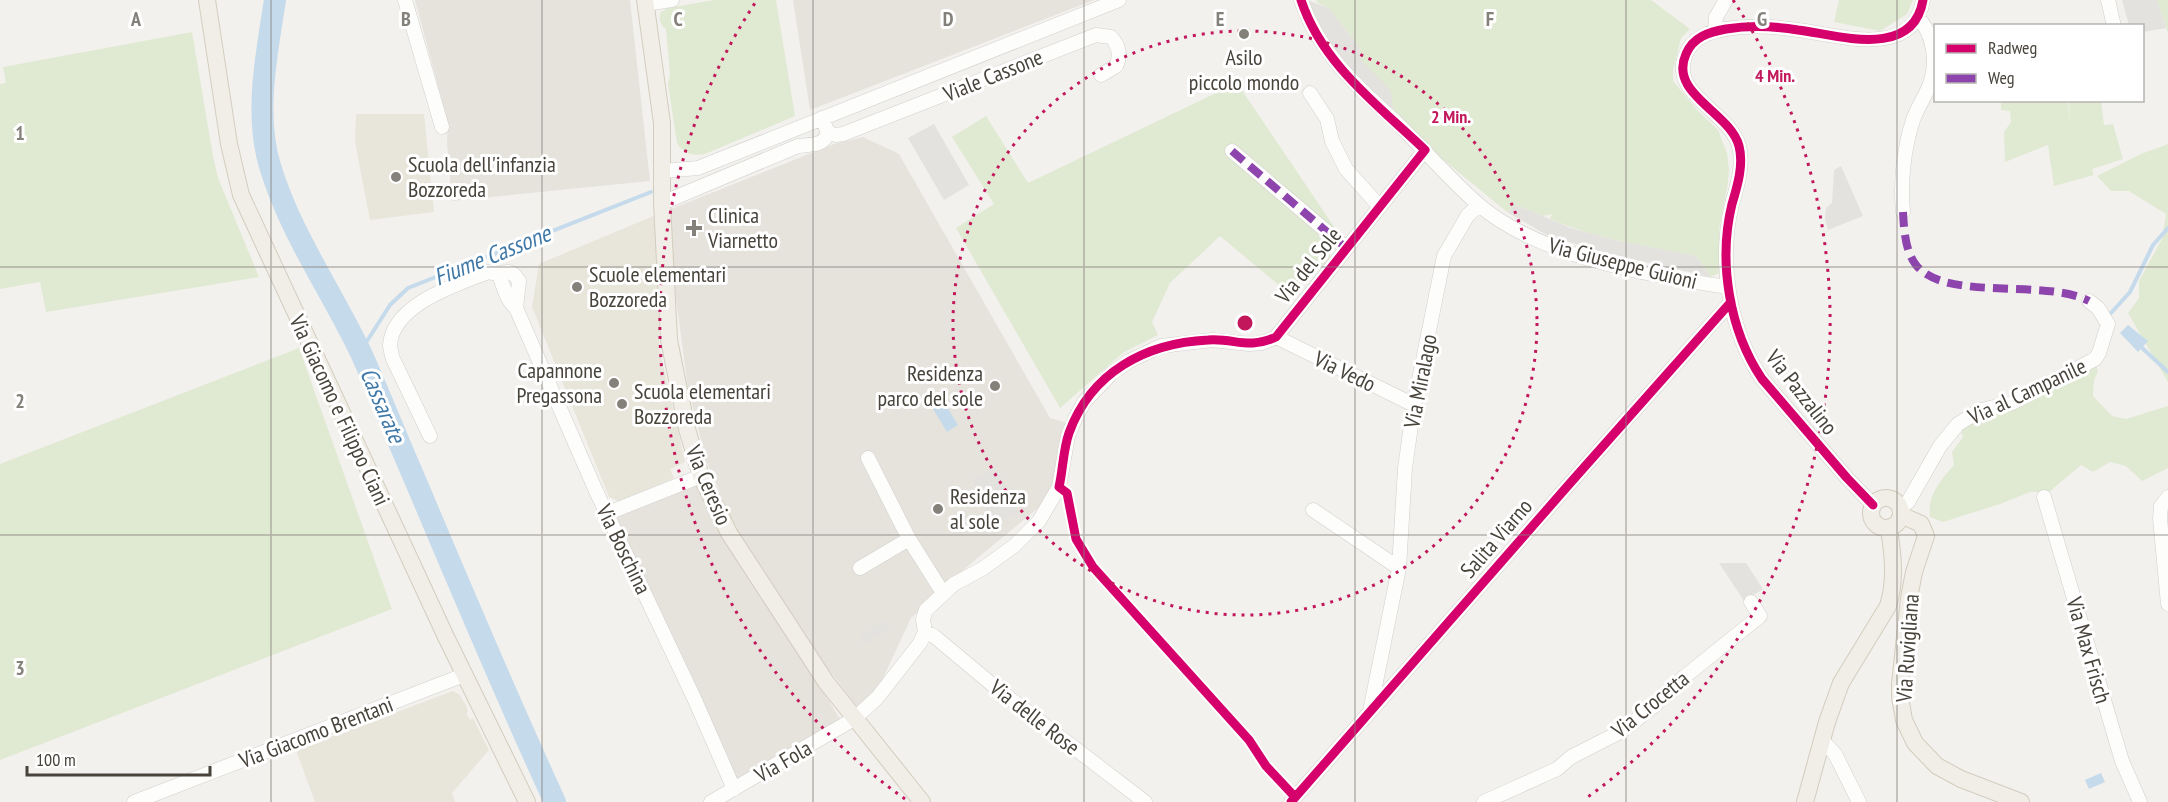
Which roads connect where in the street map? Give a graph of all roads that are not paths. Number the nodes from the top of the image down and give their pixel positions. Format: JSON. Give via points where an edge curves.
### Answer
{"nodes":[{"id":1,"x":207,"y":0,"type":"edge"},
{"id":2,"x":405,"y":0,"type":"edge"},
{"id":3,"x":672,"y":0,"type":"edge"},
{"id":4,"x":1119,"y":0,"type":"edge"},
{"id":5,"x":1301,"y":0,"type":"edge"},
{"id":6,"x":1726,"y":0,"type":"edge"},
{"id":7,"x":1923,"y":0,"type":"edge"},
{"id":8,"x":2108,"y":0,"type":"edge"},
{"id":9,"x":645,"y":2,"type":"edge"},
{"id":10,"x":1917,"y":17,"type":"junction"},
{"id":11,"x":2114,"y":24,"type":"edge"},
{"id":12,"x":1715,"y":31,"type":"junction"},
{"id":13,"x":1101,"y":75,"type":"dead end"},
{"id":14,"x":1310,"y":93,"type":"dead end"},
{"id":15,"x":822,"y":118,"type":"junction"},
{"id":16,"x":442,"y":127,"type":"dead end"},
{"id":17,"x":828,"y":133,"type":"junction"},
{"id":18,"x":1425,"y":150,"type":"junction"},
{"id":19,"x":1232,"y":151,"type":"dead end"},
{"id":20,"x":663,"y":171,"type":"junction"},
{"id":21,"x":662,"y":202,"type":"junction"},
{"id":22,"x":1479,"y":205,"type":"junction"},
{"id":23,"x":1380,"y":207,"type":"junction"},
{"id":24,"x":1903,"y":212,"type":"dead end"},
{"id":25,"x":1346,"y":248,"type":"junction"},
{"id":26,"x":1728,"y":287,"type":"junction"},
{"id":27,"x":2089,"y":301,"type":"dead end"},
{"id":28,"x":1731,"y":302,"type":"junction"},
{"id":29,"x":1276,"y":337,"type":"junction"},
{"id":30,"x":1414,"y":405,"type":"junction"},
{"id":31,"x":430,"y":436,"type":"dead end"},
{"id":32,"x":868,"y":458,"type":"dead end"},
{"id":33,"x":701,"y":476,"type":"junction"},
{"id":34,"x":2044,"y":497,"type":"dead end"},
{"id":35,"x":2168,"y":497,"type":"edge"},
{"id":36,"x":1873,"y":505,"type":"junction"},
{"id":37,"x":1313,"y":510,"type":"dead end"},
{"id":38,"x":1901,"y":512,"type":"junction"},
{"id":39,"x":608,"y":513,"type":"junction"},
{"id":40,"x":1889,"y":529,"type":"junction"},
{"id":41,"x":909,"y":539,"type":"junction"},
{"id":42,"x":860,"y":568,"type":"dead end"},
{"id":43,"x":1399,"y":568,"type":"junction"},
{"id":44,"x":943,"y":593,"type":"junction"},
{"id":45,"x":1750,"y":602,"type":"dead end"},
{"id":46,"x":2168,"y":604,"type":"edge"},
{"id":47,"x":925,"y":632,"type":"junction"},
{"id":48,"x":464,"y":675,"type":"junction"},
{"id":49,"x":1370,"y":713,"type":"junction"},
{"id":50,"x":854,"y":719,"type":"junction"},
{"id":51,"x":1822,"y":740,"type":"junction"},
{"id":52,"x":734,"y":789,"type":"junction"},
{"id":53,"x":2004,"y":798,"type":"edge"},
{"id":54,"x":134,"y":802,"type":"edge"},
{"id":55,"x":527,"y":802,"type":"edge"},
{"id":56,"x":711,"y":802,"type":"edge"},
{"id":57,"x":922,"y":802,"type":"edge"},
{"id":58,"x":1145,"y":802,"type":"edge"},
{"id":59,"x":1292,"y":802,"type":"edge"},
{"id":60,"x":1484,"y":802,"type":"edge"},
{"id":61,"x":1805,"y":802,"type":"edge"},
{"id":62,"x":1859,"y":802,"type":"edge"},
{"id":63,"x":2021,"y":802,"type":"edge"},
{"id":64,"x":2140,"y":802,"type":"edge"}],
"edges":[{"from":1,"to":48,"type":"main road","name":"Via Giacomo e Filippo Ciani","via":[[229,144],[241,195]]},
{"from":2,"to":16,"type":"street"},
{"from":3,"to":9,"type":"street"},
{"from":4,"to":15,"type":"street","name":"Viale Cassone"},
{"from":5,"to":18,"type":"street","name":"Via Giuseppe Guioni","via":[[1314,32],[1331,58]]},
{"from":6,"to":12,"type":"street","via":[[1716,17]]},
{"from":7,"to":10,"type":"street"},
{"from":8,"to":11,"type":"street"},
{"from":9,"to":20,"type":"main road","name":"Via Ceresio","via":[[662,123]]},
{"from":10,"to":12,"type":"street","via":[[1899,33],[1874,40],[1773,27]]},
{"from":10,"to":24,"type":"street","via":[[1929,34],[1934,59],[1932,79],[1909,134]]},
{"from":12,"to":26,"type":"street","name":"Via Pazzalino","via":[[1693,43],[1686,52],[1682,70],[1689,88],[1730,128],[1739,145],[1740,166],[1726,239]]},
{"from":13,"to":17,"type":"street","name":"Viale Cassone","via":[[1116,66],[1119,54],[1111,37],[1096,35],[843,134]]},
{"from":14,"to":23,"type":"street","via":[[1327,119],[1332,141],[1346,169]]},
{"from":15,"to":17,"type":"street"},
{"from":15,"to":20,"type":"street","name":"Viale Cassone","via":[[698,168]]},
{"from":17,"to":21,"type":"street","name":"Viale Cassone","via":[[819,144],[798,146]]},
{"from":18,"to":22,"type":"street","name":"Via Giuseppe Guioni"},
{"from":18,"to":23,"type":"street","name":"Via del Sole"},
{"from":19,"to":25,"type":"street","name":"Via del Sole"},
{"from":20,"to":21,"type":"main road","name":"Via Ceresio"},
{"from":21,"to":33,"type":"main road","name":"Via Ceresio","via":[[669,340]]},
{"from":22,"to":26,"type":"street","name":"Via Giuseppe Guioni","via":[[1541,242],[1567,252],[1670,279]]},
{"from":22,"to":30,"type":"street","name":"Via Miralago","via":[[1468,215],[1444,256]]},
{"from":23,"to":25,"type":"street","name":"Via del Sole"},
{"from":25,"to":29,"type":"street","name":"Via del Sole"},
{"from":26,"to":28,"type":"street","name":"Via Pazzalino"},
{"from":27,"to":38,"type":"street","name":"Via al Campanile","via":[[2108,324],[2095,359],[2012,403],[1974,413],[1958,424],[1940,446]]},
{"from":28,"to":36,"type":"street","name":"Via Pazzalino","via":[[1743,343],[1762,379]]},
{"from":28,"to":49,"type":"street","name":"Salita Viarno"},
{"from":29,"to":30,"type":"street","name":"Via Vedo"},
{"from":29,"to":44,"type":"street","name":"Via del Sole","via":[[1262,344],[1212,340],[1161,346],[1111,374],[1084,402],[1075,419],[1059,487],[1039,521],[1014,546]]},
{"from":30,"to":43,"type":"street","name":"Via Miralago","via":[[1405,468]]},
{"from":31,"to":39,"type":"street","name":"Via Boschina","via":[[393,359],[390,345],[397,324],[422,301],[488,272],[514,273],[519,280],[516,308]]},
{"from":32,"to":41,"type":"street"},
{"from":33,"to":39,"type":"street"},
{"from":33,"to":50,"type":"main road","name":"Via Ceresio","via":[[729,533]]},
{"from":34,"to":64,"type":"street","name":"Via Max Frisch","via":[[2122,761]]},
{"from":35,"to":46,"type":"street","via":[[2161,506],[2160,518]]},
{"from":36,"to":38,"type":"main road","via":[[1886,498],[1895,501]]},
{"from":36,"to":40,"type":"main road","via":[[1873,522]]},
{"from":37,"to":43,"type":"street"},
{"from":38,"to":40,"type":"main road","via":[[1897,524]]},
{"from":38,"to":53,"type":"main road","name":"Via Ruvigliana","via":[[1921,524],[1926,536],[1911,583],[1900,684],[1906,726],[1921,751],[1946,772]]},
{"from":39,"to":52,"type":"street","name":"Via Boschina"},
{"from":40,"to":51,"type":"main road","via":[[1894,567],[1888,606],[1842,683]]},
{"from":41,"to":42,"type":"street"},
{"from":41,"to":44,"type":"street"},
{"from":43,"to":49,"type":"street","name":"Via Miralago"},
{"from":44,"to":47,"type":"street","name":"Via del Sole","via":[[926,610]]},
{"from":45,"to":60,"type":"street","name":"Via Crocetta","via":[[1760,616],[1622,731],[1557,769]]},
{"from":47,"to":50,"type":"street","name":"Via del Sole","via":[[912,655],[877,698]]},
{"from":47,"to":58,"type":"street","name":"Via delle Rose"},
{"from":48,"to":54,"type":"street","name":"Via Giacomo Brentani"},
{"from":48,"to":55,"type":"main road","name":"Via Giacomo e Filippo Ciani"},
{"from":49,"to":59,"type":"street","name":"Salita Viarno"},
{"from":50,"to":52,"type":"street","name":"Via Fola"},
{"from":50,"to":57,"type":"main road","name":"Via Ceresio"},
{"from":51,"to":61,"type":"main road"},
{"from":51,"to":62,"type":"street","via":[[1835,754]]},
{"from":52,"to":56,"type":"street","name":"Via Fola"},
{"from":53,"to":63,"type":"main road","name":"Via Ruvigliana"}]}
